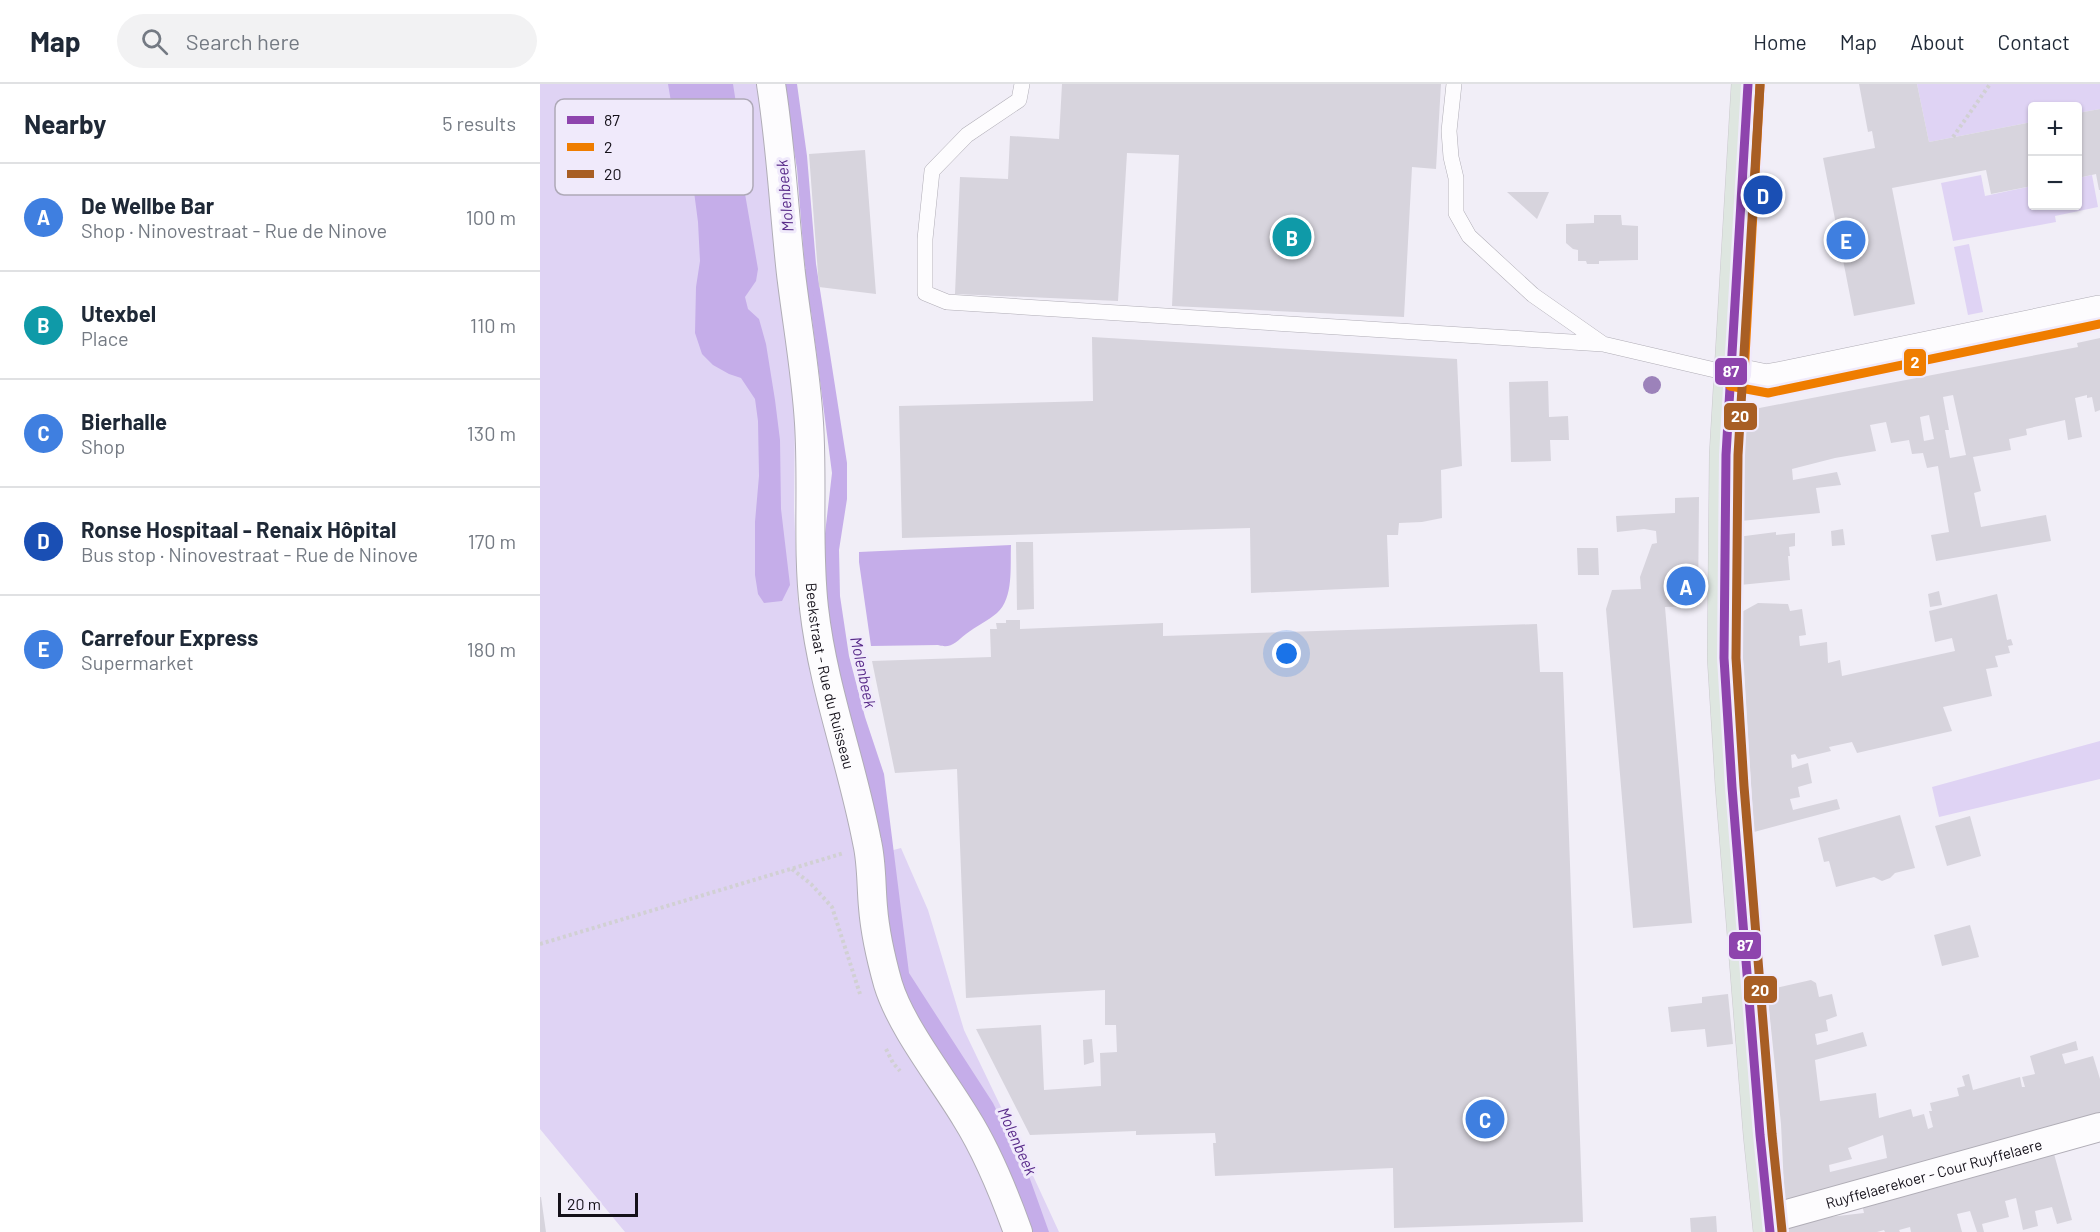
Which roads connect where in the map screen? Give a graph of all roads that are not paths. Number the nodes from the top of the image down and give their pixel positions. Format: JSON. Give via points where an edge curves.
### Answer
{"nodes":[{"id":1,"x":771,"y":84,"type":"edge"},
{"id":2,"x":1022,"y":84,"type":"edge"},
{"id":3,"x":1454,"y":84,"type":"edge"},
{"id":4,"x":1748,"y":84,"type":"edge"},
{"id":5,"x":2100,"y":312,"type":"edge"},
{"id":6,"x":1603,"y":344,"type":"junction"},
{"id":7,"x":1732,"y":374,"type":"junction"},
{"id":8,"x":2100,"y":1127,"type":"edge"},
{"id":9,"x":1769,"y":1225,"type":"edge"},
{"id":10,"x":1018,"y":1232,"type":"edge"}],
"edges":[{"from":1,"to":10,"type":"street","name":"Beekstraat - Rue du Ruisseau","via":[[809,421],[814,611],[857,791],[868,847],[873,911],[889,986],[905,1022],[977,1136]]},
{"from":2,"to":6,"type":"lane","via":[[1019,100],[967,135],[932,171],[925,239],[925,293],[947,302]]},
{"from":3,"to":6,"type":"lane","via":[[1449,131],[1456,213],[1469,236],[1533,295]]},
{"from":4,"to":7,"type":"main road"},
{"from":5,"to":7,"type":"street","via":[[1766,381]]},
{"from":6,"to":7,"type":"lane"},
{"from":7,"to":9,"type":"main road","via":[[1726,455],[1726,709]]},
{"from":8,"to":9,"type":"street","name":"Ruyffelaerekoer - Cour Ruyffelaere"}]}
